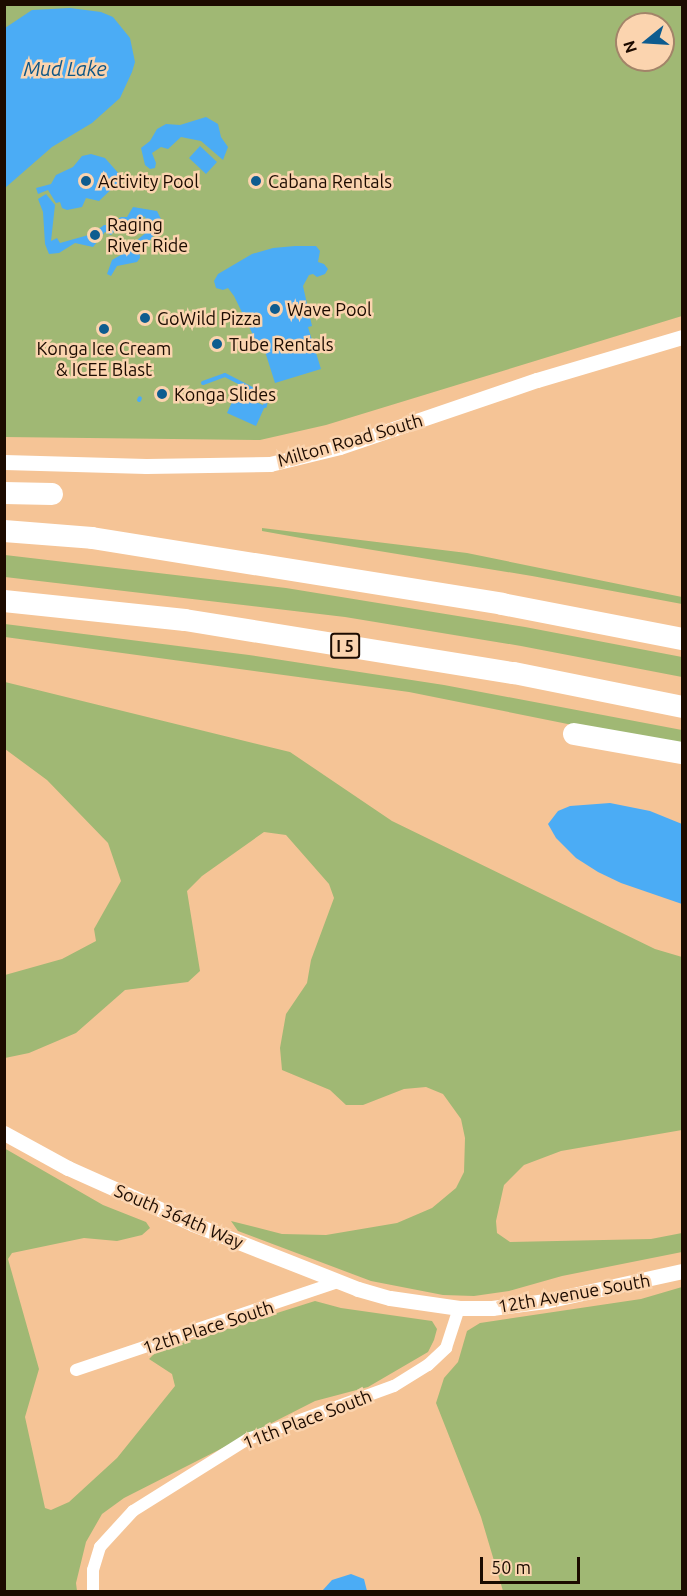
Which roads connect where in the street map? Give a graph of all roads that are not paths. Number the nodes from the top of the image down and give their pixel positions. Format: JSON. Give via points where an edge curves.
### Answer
{"nodes":[{"id":1,"x":682,"y":337,"type":"edge"},
{"id":2,"x":4,"y":462,"type":"edge"},
{"id":3,"x":4,"y":493,"type":"edge"},
{"id":4,"x":52,"y":494,"type":"dead end"},
{"id":5,"x":4,"y":531,"type":"edge"},
{"id":6,"x":78,"y":537,"type":"junction"},
{"id":7,"x":4,"y":546,"type":"edge"},
{"id":8,"x":4,"y":602,"type":"edge"},
{"id":9,"x":682,"y":639,"type":"edge"},
{"id":10,"x":682,"y":707,"type":"edge"},
{"id":11,"x":574,"y":734,"type":"dead end"},
{"id":12,"x":682,"y":753,"type":"edge"},
{"id":13,"x":4,"y":1133,"type":"edge"},
{"id":14,"x":682,"y":1272,"type":"edge"},
{"id":15,"x":338,"y":1281,"type":"junction"},
{"id":16,"x":358,"y":1289,"type":"joint"},
{"id":17,"x":459,"y":1308,"type":"junction"},
{"id":18,"x":76,"y":1370,"type":"dead end"},
{"id":19,"x":93,"y":1592,"type":"edge"}],
"edges":[{"from":1,"to":2,"type":"street","name":"Milton Road South","via":[[340,447],[270,464]]},
{"from":3,"to":4,"type":"highway"},
{"from":5,"to":6,"type":"highway"},
{"from":6,"to":7,"type":"highway","via":[[44,548]]},
{"from":6,"to":9,"type":"highway","via":[[502,604]]},
{"from":8,"to":10,"type":"highway","number":"I 5","via":[[185,620],[514,673]]},
{"from":11,"to":12,"type":"highway"},
{"from":13,"to":15,"type":"street","name":"South 364th Way","via":[[68,1168],[166,1212]]},
{"from":14,"to":17,"type":"street","name":"12th Avenue South","via":[[546,1301]]},
{"from":15,"to":16,"type":"street","name":"South 364th Way"},
{"from":15,"to":18,"type":"street","name":"12th Place South"},
{"from":16,"to":17,"type":"street","name":"12th Avenue South","via":[[420,1304]]},
{"from":17,"to":19,"type":"street","name":"11th Place South","via":[[446,1348],[428,1365],[394,1386],[248,1439],[133,1511],[100,1547],[93,1570]]}]}
